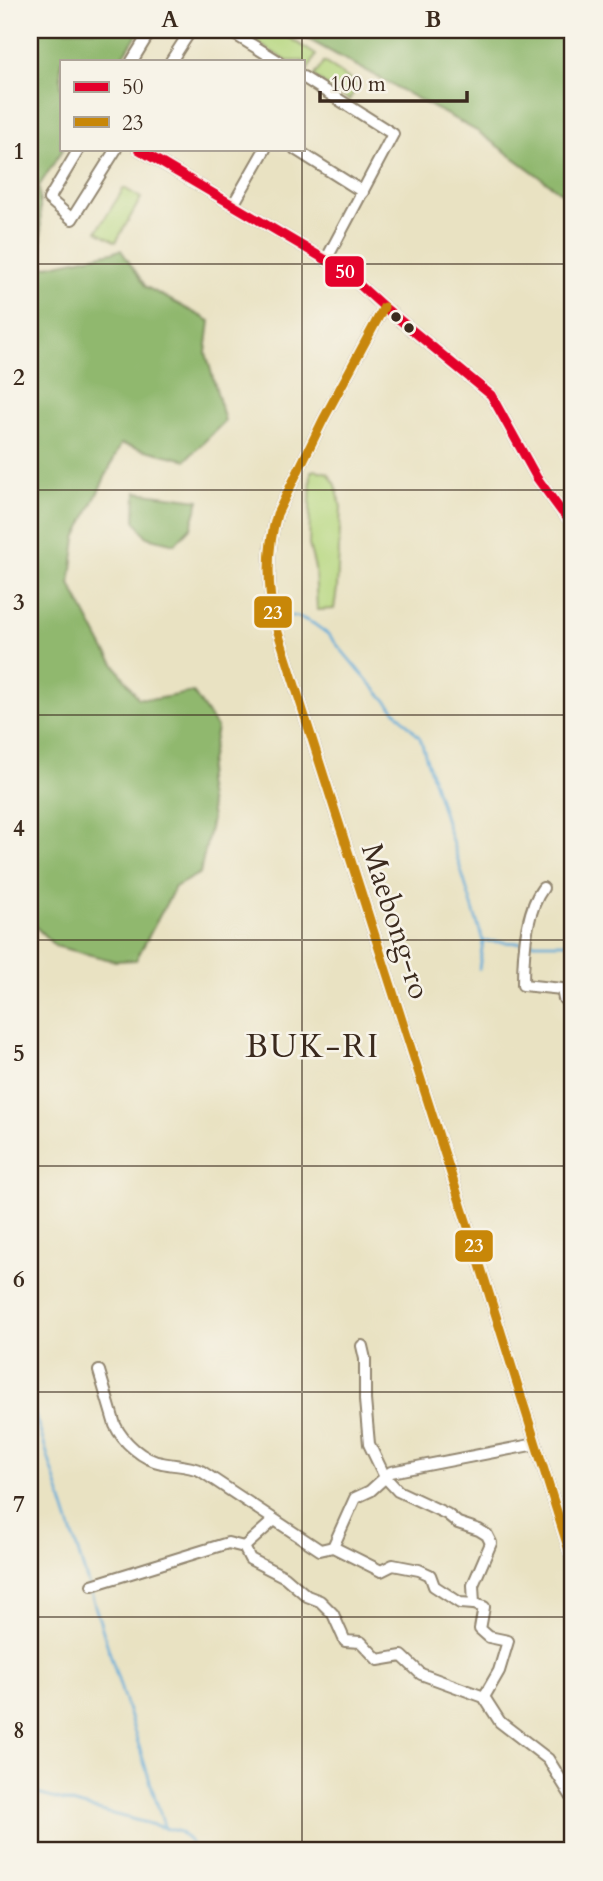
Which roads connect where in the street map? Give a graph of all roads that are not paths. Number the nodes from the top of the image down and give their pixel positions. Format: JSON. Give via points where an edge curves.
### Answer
{"nodes":[{"id":1,"x":151,"y":30,"type":"edge"},
{"id":2,"x":191,"y":30,"type":"edge"},
{"id":3,"x":228,"y":30,"type":"edge"},
{"id":4,"x":133,"y":60,"type":"edge"},
{"id":5,"x":172,"y":60,"type":"edge"},
{"id":6,"x":276,"y":60,"type":"edge"},
{"id":7,"x":304,"y":80,"type":"edge"},
{"id":8,"x":78,"y":150,"type":"edge"},
{"id":9,"x":115,"y":150,"type":"edge"},
{"id":10,"x":140,"y":150,"type":"edge"},
{"id":11,"x":264,"y":150,"type":"edge"},
{"id":12,"x":297,"y":150,"type":"edge"},
{"id":13,"x":363,"y":192,"type":"junction"},
{"id":14,"x":233,"y":205,"type":"junction"},
{"id":15,"x":326,"y":260,"type":"junction"},
{"id":16,"x":384,"y":307,"type":"junction"},
{"id":17,"x":573,"y":524,"type":"edge"},
{"id":18,"x":543,"y":888,"type":"dead end"},
{"id":19,"x":563,"y":994,"type":"dead end"},
{"id":20,"x":362,"y":1346,"type":"dead end"},
{"id":21,"x":99,"y":1371,"type":"dead end"},
{"id":22,"x":536,"y":1444,"type":"junction"},
{"id":23,"x":385,"y":1477,"type":"junction"},
{"id":24,"x":273,"y":1521,"type":"junction"},
{"id":25,"x":244,"y":1547,"type":"junction"},
{"id":26,"x":333,"y":1547,"type":"junction"},
{"id":27,"x":573,"y":1563,"type":"edge"},
{"id":28,"x":92,"y":1585,"type":"dead end"},
{"id":29,"x":474,"y":1604,"type":"junction"},
{"id":30,"x":484,"y":1697,"type":"junction"},
{"id":31,"x":573,"y":1800,"type":"edge"}],
"edges":[{"from":1,"to":4,"type":"street"},
{"from":2,"to":5,"type":"street"},
{"from":3,"to":6,"type":"street"},
{"from":7,"to":13,"type":"street","via":[[393,134]]},
{"from":8,"to":9,"type":"street","via":[[49,199],[72,219]]},
{"from":10,"to":14,"type":"street"},
{"from":11,"to":14,"type":"street"},
{"from":12,"to":13,"type":"street"},
{"from":13,"to":15,"type":"street"},
{"from":14,"to":15,"type":"street"},
{"from":15,"to":16,"type":"street"},
{"from":16,"to":17,"type":"street","via":[[491,395],[537,478]]},
{"from":16,"to":22,"type":"street","name":"Maebong-ro","via":[[277,514],[268,561],[272,609]]},
{"from":18,"to":19,"type":"street","via":[[535,898],[524,946],[523,985]]},
{"from":20,"to":23,"type":"street","via":[[369,1444]]},
{"from":21,"to":24,"type":"street","via":[[118,1433],[130,1447],[159,1463],[201,1471]]},
{"from":22,"to":23,"type":"street","via":[[391,1472]]},
{"from":22,"to":27,"type":"street","name":"Maebong-ro"},
{"from":23,"to":26,"type":"street","via":[[355,1498]]},
{"from":23,"to":29,"type":"street","via":[[398,1491],[487,1535],[491,1543],[473,1586]]},
{"from":24,"to":25,"type":"street"},
{"from":24,"to":26,"type":"street","via":[[320,1550]]},
{"from":25,"to":28,"type":"street","via":[[228,1543]]},
{"from":25,"to":30,"type":"street","via":[[250,1559],[320,1601],[345,1641],[362,1642],[378,1660],[402,1656],[421,1674]]},
{"from":26,"to":29,"type":"street","via":[[381,1571],[393,1565],[419,1570],[460,1603]]},
{"from":29,"to":30,"type":"street","via":[[484,1607],[480,1629],[489,1637],[508,1641],[499,1671]]},
{"from":30,"to":31,"type":"street","via":[[500,1722],[548,1759]]}]}
